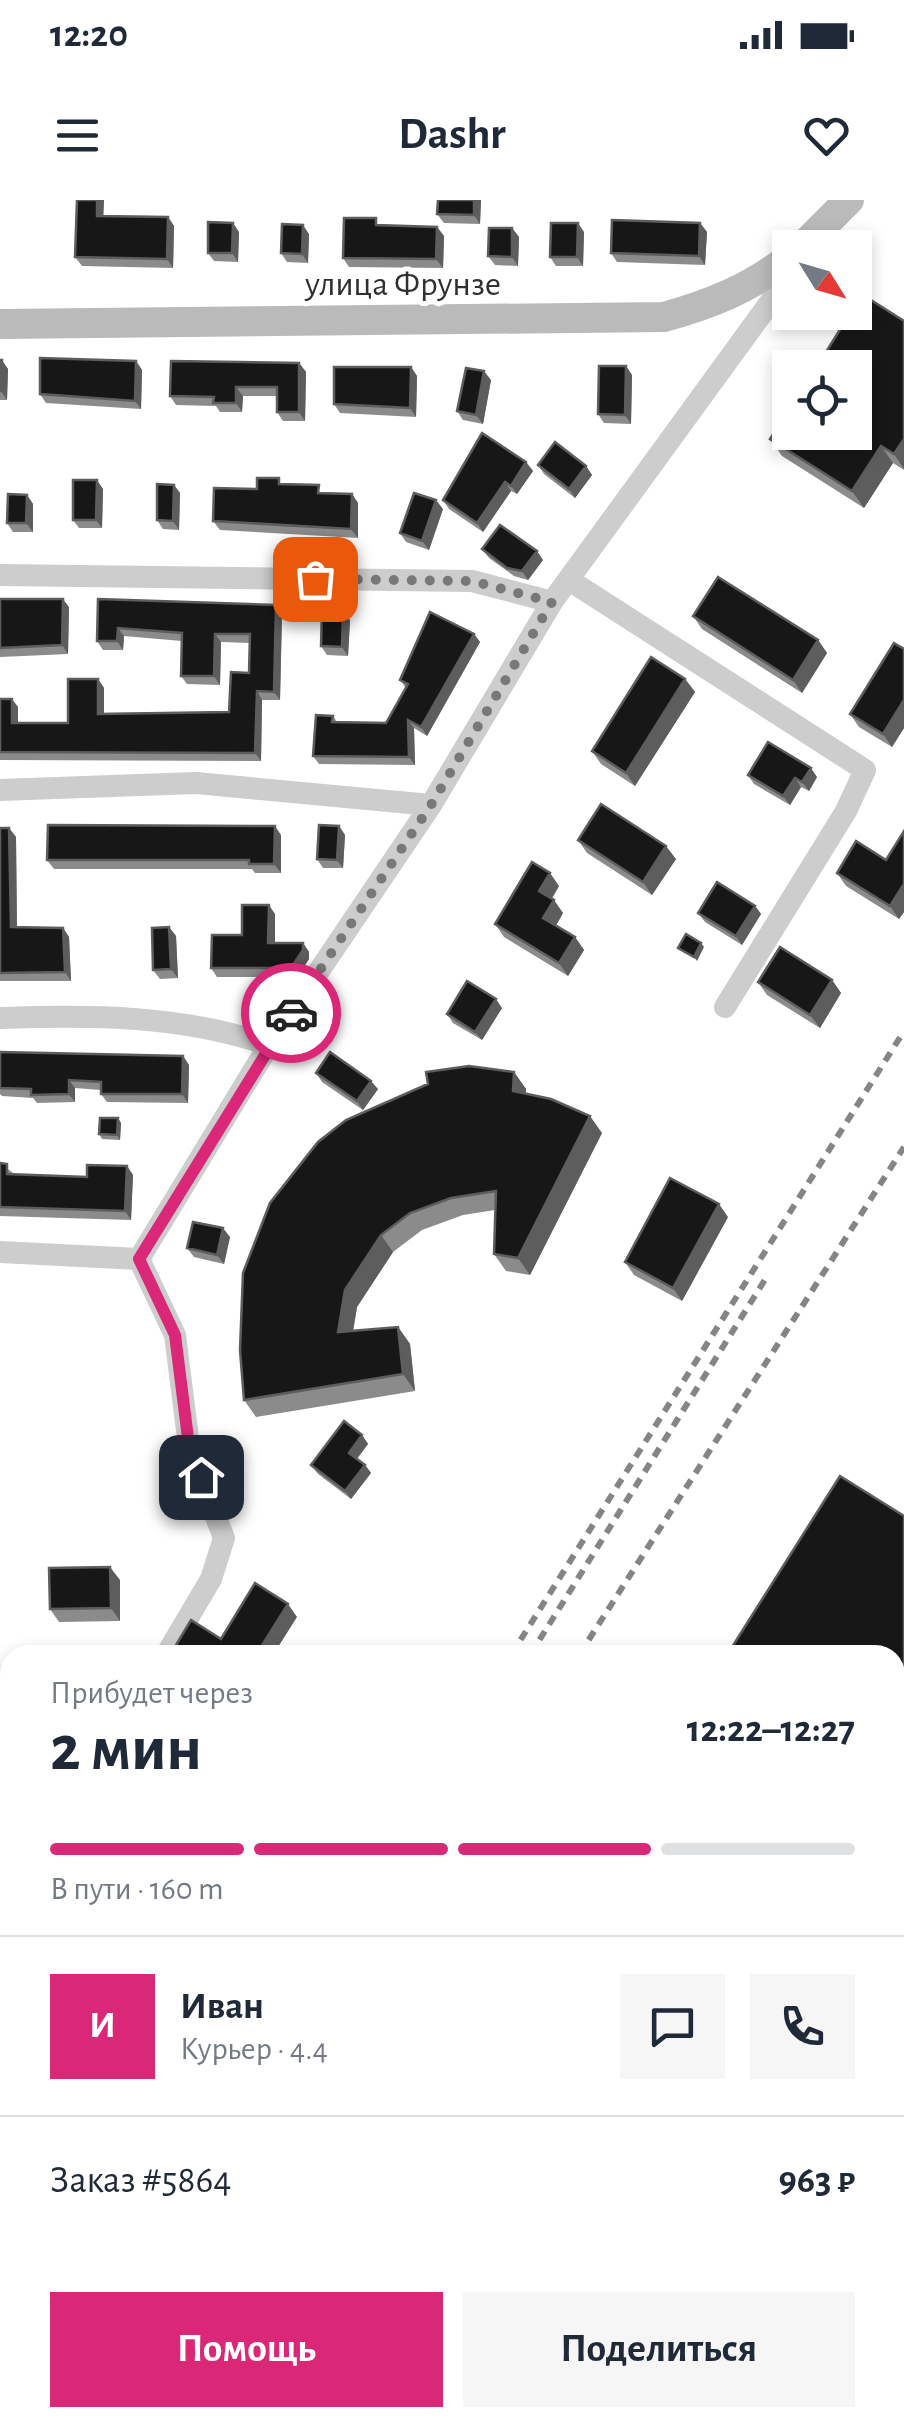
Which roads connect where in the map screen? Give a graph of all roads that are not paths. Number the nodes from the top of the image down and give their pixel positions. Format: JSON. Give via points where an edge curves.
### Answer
{"nodes":[{"id":1,"x":849,"y":200,"type":"edge"},
{"id":2,"x":822,"y":230,"type":"edge"},
{"id":3,"x":772,"y":271,"type":"edge"},
{"id":4,"x":772,"y":299,"type":"edge"},
{"id":5,"x":0,"y":324,"type":"edge"},
{"id":6,"x":0,"y":574,"type":"edge"},
{"id":7,"x":569,"y":580,"type":"junction"},
{"id":8,"x":552,"y":602,"type":"junction"},
{"id":9,"x":0,"y":790,"type":"edge"},
{"id":10,"x":431,"y":805,"type":"junction"},
{"id":11,"x":725,"y":1008,"type":"dead end"},
{"id":12,"x":0,"y":1018,"type":"edge"},
{"id":13,"x":270,"y":1045,"type":"junction"},
{"id":14,"x":0,"y":1252,"type":"edge"},
{"id":15,"x":139,"y":1259,"type":"junction"},
{"id":16,"x":172,"y":1645,"type":"edge"}],
"edges":[{"from":1,"to":2,"type":"street"},
{"from":3,"to":5,"type":"street","name":"улица Фрунзе","via":[[713,304],[664,317]]},
{"from":4,"to":7,"type":"street"},
{"from":6,"to":8,"type":"street","via":[[472,581]]},
{"from":7,"to":8,"type":"street"},
{"from":7,"to":11,"type":"street","via":[[865,770]]},
{"from":8,"to":10,"type":"street"},
{"from":9,"to":10,"type":"street","via":[[196,784]]},
{"from":10,"to":13,"type":"street"},
{"from":12,"to":13,"type":"street","via":[[110,1015],[221,1029]]},
{"from":13,"to":15,"type":"street"},
{"from":14,"to":15,"type":"street"},
{"from":15,"to":16,"type":"street","via":[[175,1335],[189,1446],[224,1538],[211,1578]]}]}
